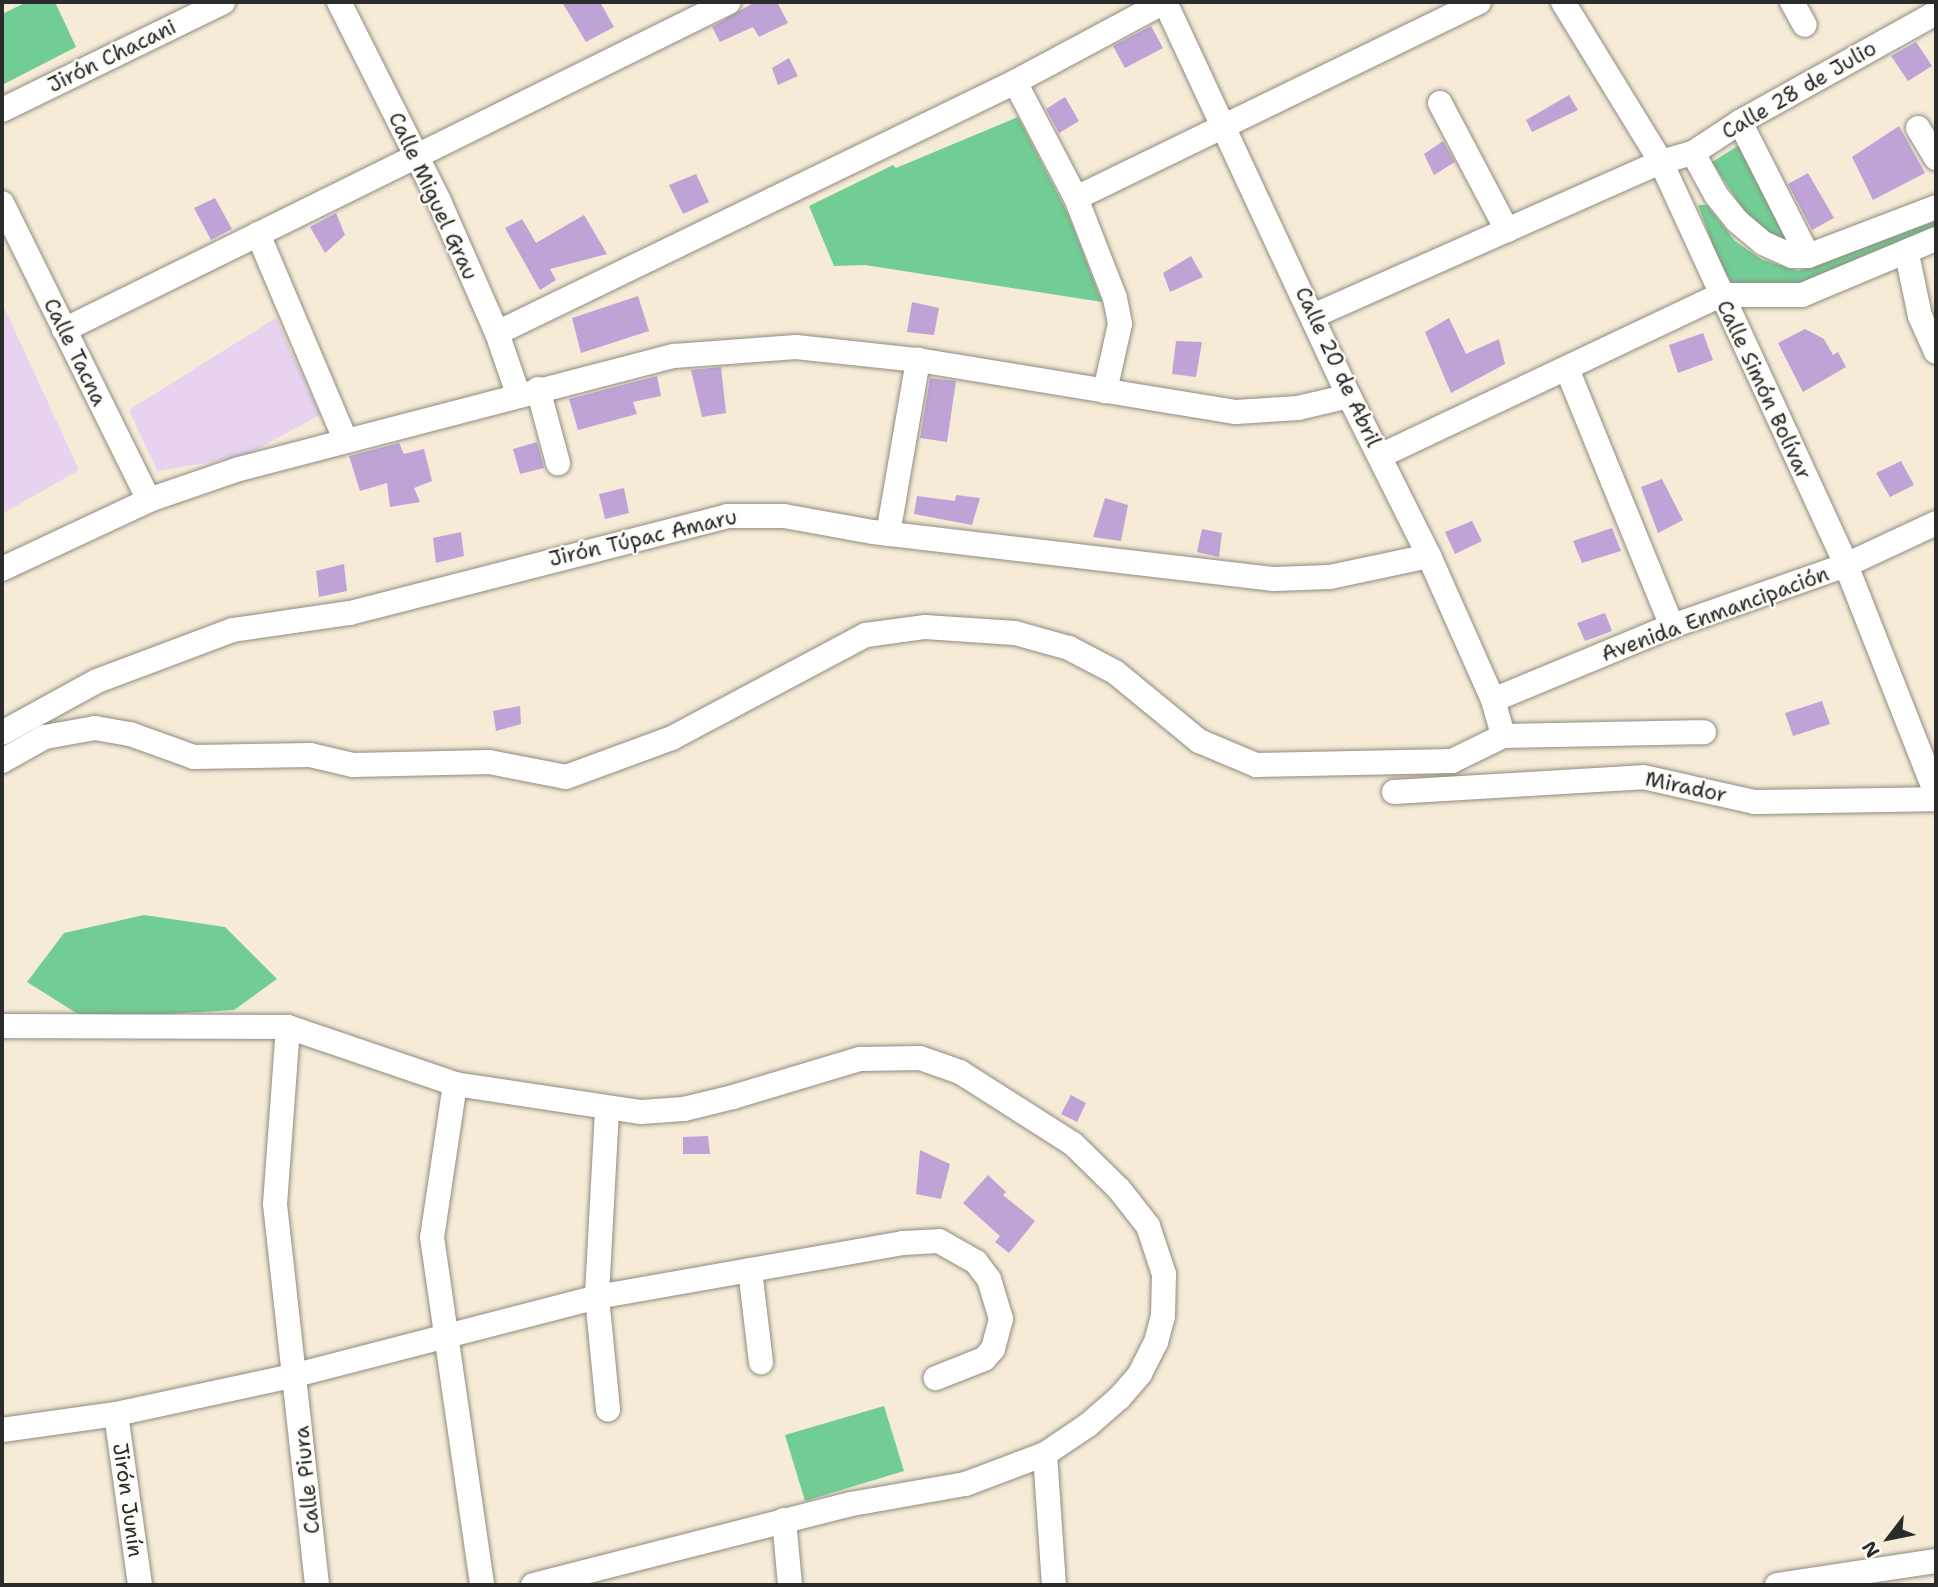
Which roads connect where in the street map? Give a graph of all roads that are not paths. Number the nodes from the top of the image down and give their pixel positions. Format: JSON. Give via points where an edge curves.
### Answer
{"nodes":[{"id":1,"x":223,"y":2,"type":"edge"},
{"id":2,"x":339,"y":2,"type":"edge"},
{"id":3,"x":729,"y":2,"type":"edge"},
{"id":4,"x":1165,"y":2,"type":"edge"},
{"id":5,"x":1479,"y":2,"type":"edge"},
{"id":6,"x":1563,"y":2,"type":"edge"},
{"id":7,"x":1792,"y":2,"type":"edge"},
{"id":8,"x":1936,"y":13,"type":"edge"},
{"id":9,"x":1805,"y":24,"type":"dead end"},
{"id":10,"x":1015,"y":82,"type":"junction"},
{"id":11,"x":1440,"y":103,"type":"dead end"},
{"id":12,"x":2,"y":110,"type":"edge"},
{"id":13,"x":1740,"y":122,"type":"junction"},
{"id":14,"x":1222,"y":124,"type":"junction"},
{"id":15,"x":1918,"y":128,"type":"dead end"},
{"id":16,"x":1693,"y":153,"type":"junction"},
{"id":17,"x":416,"y":157,"type":"junction"},
{"id":18,"x":1936,"y":158,"type":"edge"},
{"id":19,"x":1661,"y":162,"type":"junction"},
{"id":20,"x":1076,"y":198,"type":"junction"},
{"id":21,"x":2,"y":203,"type":"edge"},
{"id":22,"x":1936,"y":207,"type":"edge"},
{"id":23,"x":1507,"y":230,"type":"junction"},
{"id":24,"x":258,"y":234,"type":"junction"},
{"id":25,"x":1936,"y":239,"type":"edge"},
{"id":26,"x":1907,"y":254,"type":"junction"},
{"id":27,"x":1808,"y":256,"type":"junction"},
{"id":28,"x":1720,"y":295,"type":"junction"},
{"id":29,"x":1313,"y":316,"type":"junction"},
{"id":30,"x":64,"y":330,"type":"junction"},
{"id":31,"x":497,"y":333,"type":"junction"},
{"id":32,"x":1936,"y":352,"type":"edge"},
{"id":33,"x":918,"y":360,"type":"junction"},
{"id":34,"x":1567,"y":369,"type":"junction"},
{"id":35,"x":528,"y":391,"type":"junction"},
{"id":36,"x":1105,"y":391,"type":"junction"},
{"id":37,"x":1349,"y":396,"type":"junction"},
{"id":38,"x":345,"y":439,"type":"junction"},
{"id":39,"x":1380,"y":456,"type":"junction"},
{"id":40,"x":558,"y":463,"type":"dead end"},
{"id":41,"x":149,"y":500,"type":"junction"},
{"id":42,"x":1936,"y":523,"type":"edge"},
{"id":43,"x":888,"y":534,"type":"junction"},
{"id":44,"x":1429,"y":556,"type":"junction"},
{"id":45,"x":1846,"y":565,"type":"junction"},
{"id":46,"x":2,"y":569,"type":"edge"},
{"id":47,"x":1672,"y":626,"type":"junction"},
{"id":48,"x":1493,"y":700,"type":"junction"},
{"id":49,"x":1703,"y":732,"type":"dead end"},
{"id":50,"x":2,"y":733,"type":"edge"},
{"id":51,"x":1503,"y":736,"type":"junction"},
{"id":52,"x":2,"y":761,"type":"edge"},
{"id":53,"x":1394,"y":792,"type":"dead end"},
{"id":54,"x":1936,"y":793,"type":"edge"},
{"id":55,"x":1936,"y":799,"type":"edge"},
{"id":56,"x":2,"y":1026,"type":"edge"},
{"id":57,"x":288,"y":1027,"type":"junction"},
{"id":58,"x":455,"y":1084,"type":"junction"},
{"id":59,"x":607,"y":1111,"type":"junction"},
{"id":60,"x":750,"y":1270,"type":"junction"},
{"id":61,"x":597,"y":1297,"type":"junction"},
{"id":62,"x":448,"y":1336,"type":"junction"},
{"id":63,"x":761,"y":1362,"type":"dead end"},
{"id":64,"x":296,"y":1375,"type":"junction"},
{"id":65,"x":936,"y":1378,"type":"dead end"},
{"id":66,"x":608,"y":1409,"type":"dead end"},
{"id":67,"x":116,"y":1415,"type":"junction"},
{"id":68,"x":2,"y":1430,"type":"edge"},
{"id":69,"x":1045,"y":1454,"type":"junction"},
{"id":70,"x":784,"y":1520,"type":"junction"},
{"id":71,"x":1936,"y":1561,"type":"edge"},
{"id":72,"x":624,"y":1574,"type":"edge"},
{"id":73,"x":140,"y":1585,"type":"edge"},
{"id":74,"x":317,"y":1585,"type":"edge"},
{"id":75,"x":482,"y":1585,"type":"edge"},
{"id":76,"x":533,"y":1585,"type":"edge"},
{"id":77,"x":790,"y":1585,"type":"edge"},
{"id":78,"x":1054,"y":1585,"type":"edge"},
{"id":79,"x":1777,"y":1585,"type":"edge"}],
"edges":[{"from":1,"to":12,"type":"street","name":"Jirón Chacani"},
{"from":2,"to":17,"type":"street","name":"Calle Miguel Grau"},
{"from":3,"to":17,"type":"street"},
{"from":4,"to":10,"type":"street"},
{"from":4,"to":14,"type":"street","name":"Calle 20 de Abril"},
{"from":5,"to":14,"type":"street"},
{"from":6,"to":19,"type":"street","name":"Calle Simón Bolívar"},
{"from":7,"to":9,"type":"street"},
{"from":8,"to":13,"type":"street","name":"Calle 28 de Julio"},
{"from":10,"to":20,"type":"street"},
{"from":10,"to":31,"type":"street"},
{"from":11,"to":23,"type":"street"},
{"from":13,"to":16,"type":"street","name":"Calle 28 de Julio"},
{"from":13,"to":27,"type":"street"},
{"from":14,"to":20,"type":"street"},
{"from":14,"to":29,"type":"street","name":"Calle 20 de Abril"},
{"from":15,"to":18,"type":"street"},
{"from":16,"to":19,"type":"street","name":"Calle 28 de Julio"},
{"from":16,"to":27,"type":"street","via":[[1716,195],[1744,227],[1775,250]]},
{"from":17,"to":24,"type":"street"},
{"from":17,"to":31,"type":"street","name":"Calle Miguel Grau"},
{"from":19,"to":23,"type":"street","name":"Calle 28 de Julio"},
{"from":19,"to":28,"type":"street","name":"Calle Simón Bolívar"},
{"from":20,"to":36,"type":"street","via":[[1119,310]]},
{"from":21,"to":30,"type":"street","name":"Calle Tacna"},
{"from":22,"to":27,"type":"street"},
{"from":23,"to":29,"type":"street","name":"Calle 28 de Julio"},
{"from":24,"to":30,"type":"street"},
{"from":24,"to":38,"type":"street"},
{"from":25,"to":26,"type":"street"},
{"from":26,"to":28,"type":"street","via":[[1802,295]]},
{"from":26,"to":32,"type":"street","via":[[1920,316]]},
{"from":28,"to":34,"type":"street"},
{"from":28,"to":45,"type":"street","name":"Calle Simón Bolívar"},
{"from":29,"to":37,"type":"street","name":"Calle 20 de Abril"},
{"from":30,"to":41,"type":"street","name":"Calle Tacna"},
{"from":31,"to":35,"type":"street","name":"Calle Miguel Grau"},
{"from":33,"to":35,"type":"street","via":[[769,346],[674,356]]},
{"from":33,"to":36,"type":"street"},
{"from":33,"to":43,"type":"street"},
{"from":34,"to":39,"type":"street"},
{"from":34,"to":47,"type":"street"},
{"from":35,"to":38,"type":"street"},
{"from":35,"to":40,"type":"street","name":"Calle Miguel Grau"},
{"from":36,"to":37,"type":"street","via":[[1236,412],[1298,408]]},
{"from":37,"to":39,"type":"street","name":"Calle 20 de Abril"},
{"from":38,"to":41,"type":"street"},
{"from":39,"to":44,"type":"street","name":"Calle 20 de Abril"},
{"from":41,"to":46,"type":"street"},
{"from":42,"to":45,"type":"street","name":"Avenida Enmancipación"},
{"from":43,"to":44,"type":"street","name":"Jirón Túpac Amaru","via":[[1274,579],[1330,576]]},
{"from":43,"to":50,"type":"street","name":"Jirón Túpac Amaru","via":[[784,516],[727,516],[350,613],[233,630],[97,681]]},
{"from":44,"to":48,"type":"street","name":"Calle 20 de Abril"},
{"from":45,"to":47,"type":"street","name":"Avenida Enmancipación"},
{"from":45,"to":54,"type":"street","name":"Calle Simón Bolívar"},
{"from":47,"to":48,"type":"street","name":"Avenida Enmancipación"},
{"from":48,"to":51,"type":"street","name":"Calle 20 de Abril"},
{"from":49,"to":51,"type":"street"},
{"from":51,"to":52,"type":"street","via":[[1452,761],[1296,766],[1238,760],[1199,741],[1115,672],[1069,648],[1015,633],[925,627],[866,635],[672,738],[566,777],[489,762],[353,765],[310,755],[194,757],[130,734],[95,728],[44,737]]},
{"from":53,"to":55,"type":"street","name":"Mirador","via":[[1643,777],[1755,802]]},
{"from":56,"to":57,"type":"street"},
{"from":57,"to":58,"type":"street"},
{"from":57,"to":64,"type":"street","name":"Calle Piura","via":[[275,1204]]},
{"from":58,"to":59,"type":"street"},
{"from":58,"to":62,"type":"street","via":[[432,1237]]},
{"from":59,"to":61,"type":"street"},
{"from":59,"to":69,"type":"street","via":[[684,1109],[860,1059],[901,1055],[960,1072],[1073,1144],[1119,1189],[1148,1226],[1164,1273],[1163,1316],[1140,1374],[1088,1425]]},
{"from":60,"to":61,"type":"street"},
{"from":60,"to":63,"type":"street"},
{"from":60,"to":65,"type":"street","via":[[904,1243],[939,1241],[960,1250],[989,1279],[1001,1319],[999,1332],[984,1359]]},
{"from":61,"to":62,"type":"street"},
{"from":61,"to":66,"type":"street"},
{"from":62,"to":64,"type":"street"},
{"from":62,"to":75,"type":"street"},
{"from":64,"to":67,"type":"street"},
{"from":64,"to":74,"type":"street","name":"Calle Piura"},
{"from":67,"to":68,"type":"street"},
{"from":67,"to":73,"type":"street","name":"Jirón Junín"},
{"from":69,"to":70,"type":"street","via":[[965,1484]]},
{"from":69,"to":78,"type":"street"},
{"from":70,"to":72,"type":"street"},
{"from":70,"to":77,"type":"street"},
{"from":71,"to":79,"type":"street"},
{"from":72,"to":76,"type":"street"}]}
